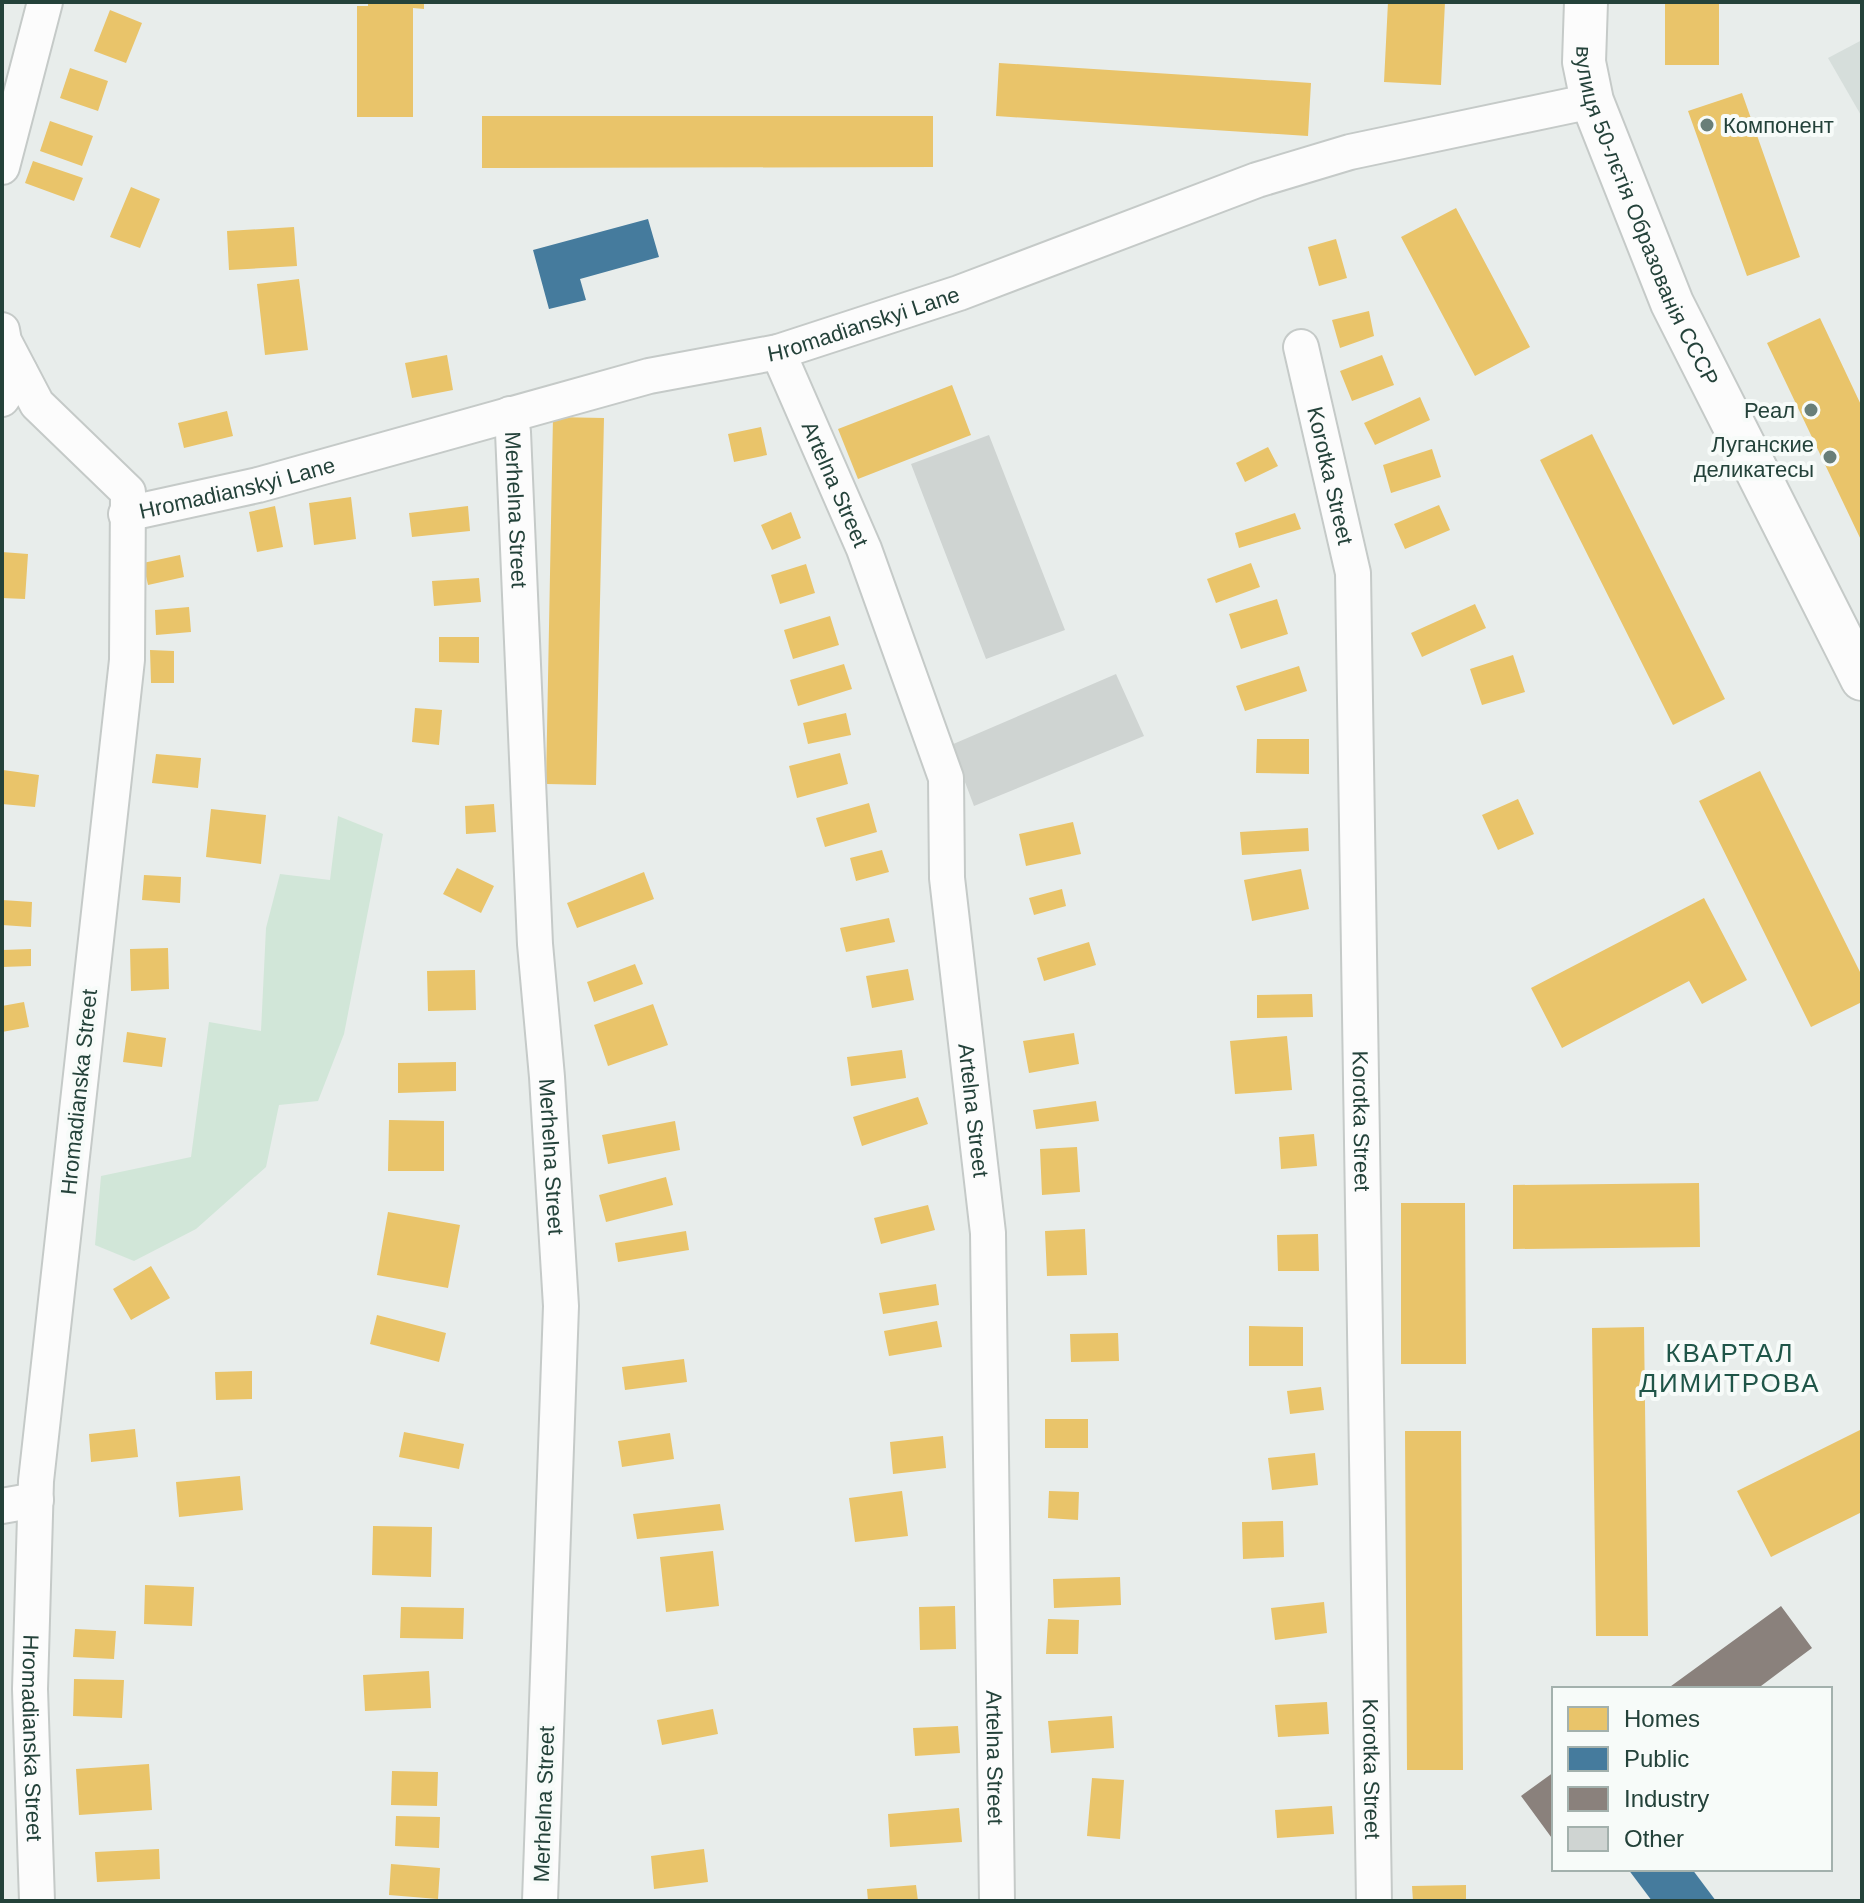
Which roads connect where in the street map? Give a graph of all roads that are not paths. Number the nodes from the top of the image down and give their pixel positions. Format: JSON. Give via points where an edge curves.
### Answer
{"nodes":[{"id":1,"x":45,"y":2,"type":"edge"},
{"id":2,"x":1586,"y":2,"type":"edge"},
{"id":3,"x":1592,"y":101,"type":"junction"},
{"id":4,"x":2,"y":167,"type":"edge"},
{"id":5,"x":2,"y":330,"type":"edge"},
{"id":6,"x":1301,"y":347,"type":"dead end"},
{"id":7,"x":778,"y":352,"type":"junction"},
{"id":8,"x":11,"y":385,"type":"edge"},
{"id":9,"x":510,"y":414,"type":"junction"},
{"id":10,"x":126,"y":514,"type":"junction"},
{"id":11,"x":1862,"y":679,"type":"edge"},
{"id":12,"x":36,"y":1500,"type":"junction"},
{"id":13,"x":2,"y":1506,"type":"edge"},
{"id":14,"x":37,"y":1901,"type":"edge"},
{"id":15,"x":540,"y":1901,"type":"edge"},
{"id":16,"x":997,"y":1901,"type":"edge"},
{"id":17,"x":1374,"y":1901,"type":"edge"}],
"edges":[{"from":1,"to":4,"type":"street"},
{"from":2,"to":3,"type":"street","name":"вулиця 50-лєтія Образованія СССР","via":[[1584,62]]},
{"from":3,"to":7,"type":"street","name":"Hromadianskyi Lane","via":[[1350,152],[1257,180],[959,293]]},
{"from":3,"to":11,"type":"street","name":"вулиця 50-лєтія Образованія СССР","via":[[1672,303]]},
{"from":5,"to":8,"type":"street","name":"Hromadianska Street"},
{"from":6,"to":17,"type":"street","name":"Korotka Street","via":[[1353,573]]},
{"from":7,"to":9,"type":"street","name":"Hromadianskyi Lane","via":[[649,376]]},
{"from":7,"to":16,"type":"street","name":"Artelna Street","via":[[864,549],[946,778],[947,878],[988,1233]]},
{"from":8,"to":10,"type":"street","name":"Hromadianska Street","via":[[128,492]]},
{"from":9,"to":10,"type":"street","name":"Hromadianskyi Lane","via":[[258,485]]},
{"from":9,"to":15,"type":"street","name":"Merhelna Street","via":[[535,944],[561,1306]]},
{"from":10,"to":12,"type":"street","name":"Hromadianska Street","via":[[127,660]]},
{"from":12,"to":13,"type":"street"},
{"from":12,"to":14,"type":"street","name":"Hromadianska Street","via":[[30,1689]]}]}
